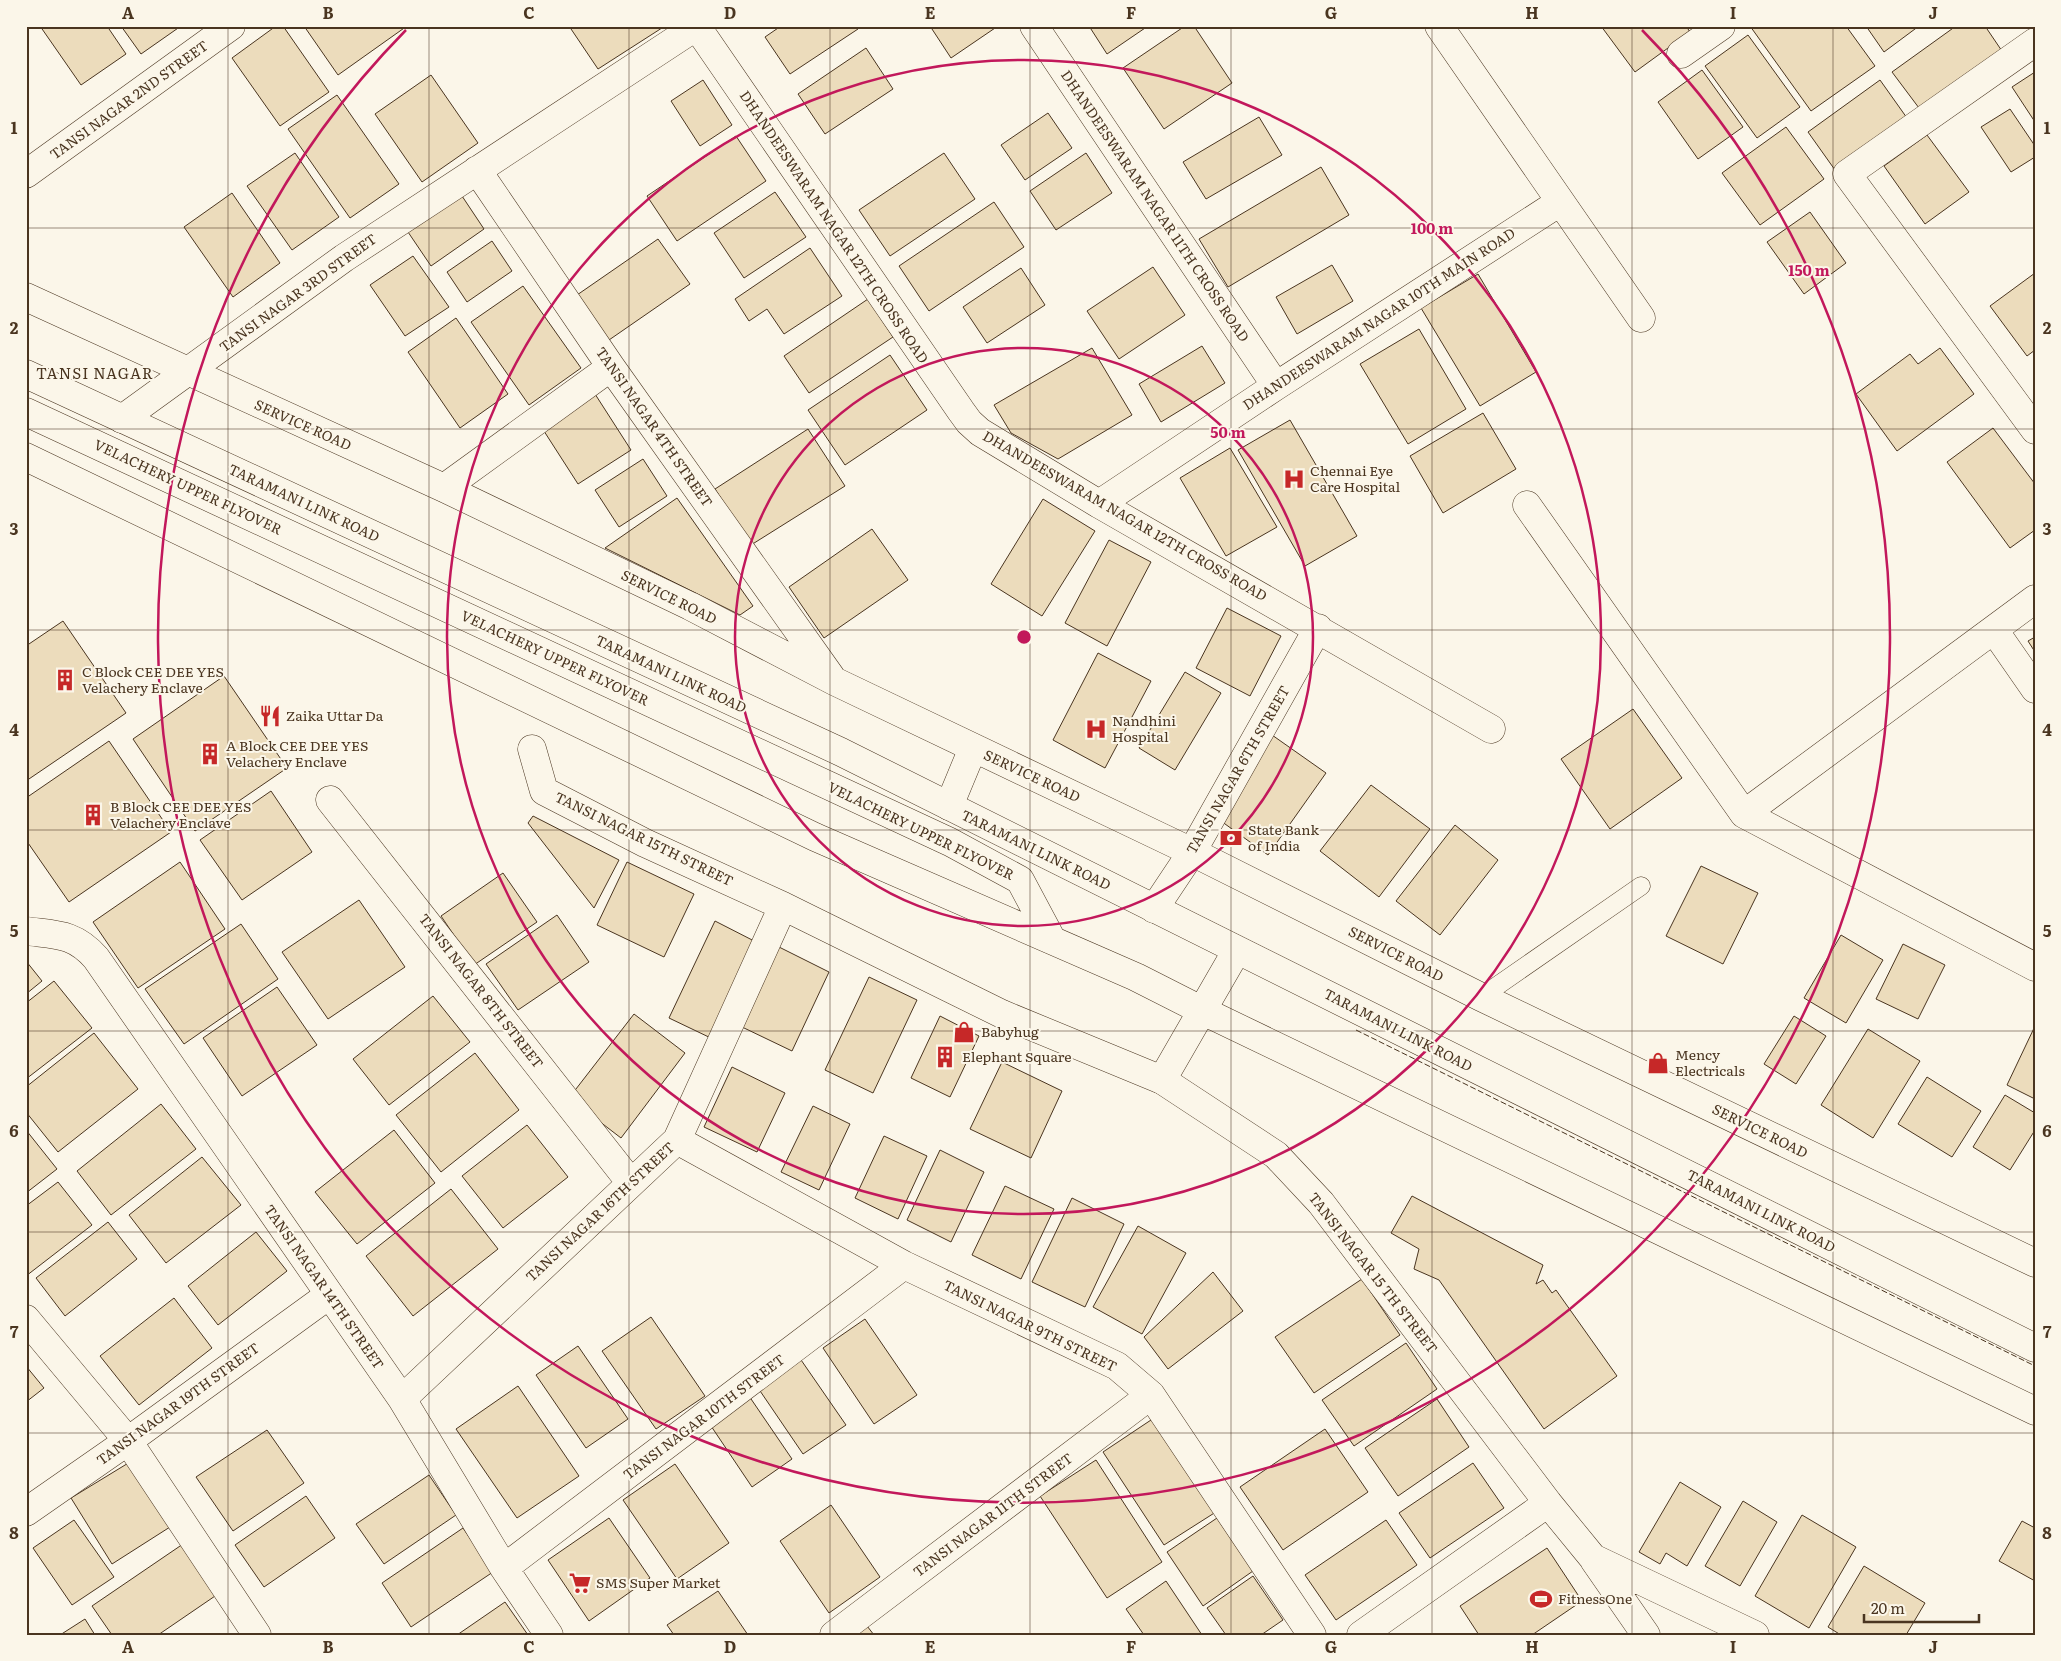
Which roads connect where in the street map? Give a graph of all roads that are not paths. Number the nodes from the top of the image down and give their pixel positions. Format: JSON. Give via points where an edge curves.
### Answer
{"nodes":[{"id":1,"x":231,"y":26,"type":"edge"},
{"id":2,"x":697,"y":26,"type":"edge"},
{"id":3,"x":1034,"y":26,"type":"edge"},
{"id":4,"x":1439,"y":26,"type":"edge"},
{"id":5,"x":1721,"y":26,"type":"edge"},
{"id":6,"x":2035,"y":42,"type":"edge"},
{"id":7,"x":1681,"y":54,"type":"dead end"},
{"id":8,"x":477,"y":170,"type":"junction"},
{"id":9,"x":26,"y":174,"type":"edge"},
{"id":10,"x":1560,"y":202,"type":"junction"},
{"id":11,"x":26,"y":297,"type":"edge"},
{"id":12,"x":1641,"y":318,"type":"dead end"},
{"id":13,"x":611,"y":367,"type":"junction"},
{"id":14,"x":188,"y":372,"type":"junction"},
{"id":15,"x":26,"y":374,"type":"edge"},
{"id":16,"x":1276,"y":386,"type":"junction"},
{"id":17,"x":26,"y":412,"type":"edge"},
{"id":18,"x":122,"y":419,"type":"junction"},
{"id":19,"x":2035,"y":430,"type":"edge"},
{"id":20,"x":26,"y":457,"type":"edge"},
{"id":21,"x":444,"y":488,"type":"junction"},
{"id":22,"x":1099,"y":504,"type":"junction"},
{"id":23,"x":1527,"y":505,"type":"dead end"},
{"id":24,"x":2035,"y":599,"type":"edge"},
{"id":25,"x":1318,"y":628,"type":"junction"},
{"id":26,"x":1994,"y":630,"type":"junction"},
{"id":27,"x":834,"y":681,"type":"junction"},
{"id":28,"x":2035,"y":689,"type":"edge"},
{"id":29,"x":1491,"y":729,"type":"dead end"},
{"id":30,"x":973,"y":748,"type":"junction"},
{"id":31,"x":532,"y":749,"type":"dead end"},
{"id":32,"x":330,"y":800,"type":"dead end"},
{"id":33,"x":949,"y":806,"type":"junction"},
{"id":34,"x":1744,"y":814,"type":"junction"},
{"id":35,"x":1192,"y":852,"type":"junction"},
{"id":36,"x":1641,"y":886,"type":"dead end"},
{"id":37,"x":783,"y":906,"type":"junction"},
{"id":38,"x":1154,"y":909,"type":"junction"},
{"id":39,"x":26,"y":931,"type":"edge"},
{"id":40,"x":1052,"y":940,"type":"junction"},
{"id":41,"x":1237,"y":950,"type":"junction"},
{"id":42,"x":2035,"y":967,"type":"edge"},
{"id":43,"x":1481,"y":997,"type":"junction"},
{"id":44,"x":1204,"y":1011,"type":"junction"},
{"id":45,"x":1162,"y":1080,"type":"junction"},
{"id":46,"x":677,"y":1140,"type":"junction"},
{"id":47,"x":631,"y":1183,"type":"junction"},
{"id":48,"x":2035,"y":1263,"type":"edge"},
{"id":49,"x":904,"y":1265,"type":"junction"},
{"id":50,"x":329,"y":1295,"type":"junction"},
{"id":51,"x":26,"y":1319,"type":"edge"},
{"id":52,"x":2035,"y":1348,"type":"edge"},
{"id":53,"x":1151,"y":1395,"type":"junction"},
{"id":54,"x":402,"y":1399,"type":"junction"},
{"id":55,"x":2035,"y":1411,"type":"edge"},
{"id":56,"x":128,"y":1441,"type":"junction"},
{"id":57,"x":1548,"y":1503,"type":"junction"},
{"id":58,"x":26,"y":1512,"type":"edge"},
{"id":59,"x":1593,"y":1558,"type":"junction"},
{"id":60,"x":504,"y":1568,"type":"junction"},
{"id":61,"x":257,"y":1635,"type":"edge"},
{"id":62,"x":549,"y":1635,"type":"edge"},
{"id":63,"x":834,"y":1635,"type":"edge"},
{"id":64,"x":1312,"y":1635,"type":"edge"},
{"id":65,"x":1361,"y":1635,"type":"edge"},
{"id":66,"x":1646,"y":1635,"type":"edge"},
{"id":67,"x":1755,"y":1635,"type":"edge"}],
"edges":[{"from":1,"to":9,"type":"street","name":"TANSI NAGAR 2ND STREET"},
{"from":2,"to":8,"type":"street","name":"TANSI NAGAR 3RD STREET"},
{"from":2,"to":22,"type":"street","name":"DHANDEESWARAM NAGAR 12TH CROSS ROAD","via":[[969,422],[989,438]]},
{"from":3,"to":16,"type":"street","name":"DHANDEESWARAM NAGAR 11TH CROSS ROAD"},
{"from":4,"to":10,"type":"street"},
{"from":5,"to":7,"type":"street"},
{"from":6,"to":19,"type":"street","via":[[1847,174]]},
{"from":8,"to":13,"type":"street","name":"TANSI NAGAR 4TH STREET"},
{"from":8,"to":14,"type":"street","name":"TANSI NAGAR 3RD STREET","via":[[344,258]]},
{"from":10,"to":12,"type":"street"},
{"from":10,"to":16,"type":"street","name":"DHANDEESWARAM NAGAR 10TH MAIN ROAD"},
{"from":11,"to":14,"type":"street","name":"SERVICE ROAD"},
{"from":13,"to":21,"type":"street"},
{"from":13,"to":27,"type":"street","name":"TANSI NAGAR 4TH STREET"},
{"from":14,"to":18,"type":"street","name":"TANSI NAGAR 3RD STREET"},
{"from":14,"to":21,"type":"street","name":"SERVICE ROAD"},
{"from":15,"to":18,"type":"street","name":"TARAMANI LINK ROAD"},
{"from":16,"to":22,"type":"street","name":"DHANDEESWARAM NAGAR 10TH MAIN ROAD"},
{"from":17,"to":40,"type":"street","name":"VELACHERY UPPER FLYOVER","via":[[950,842],[1020,880]]},
{"from":18,"to":33,"type":"street","name":"TARAMANI LINK ROAD","via":[[841,752]]},
{"from":20,"to":40,"type":"street","via":[[815,837]]},
{"from":21,"to":27,"type":"street","name":"SERVICE ROAD","via":[[690,606]]},
{"from":22,"to":25,"type":"street","name":"DHANDEESWARAM NAGAR 12TH CROSS ROAD"},
{"from":23,"to":34,"type":"street"},
{"from":24,"to":26,"type":"street"},
{"from":25,"to":29,"type":"street","name":"DHANDEESWARAM NAGAR 12TH CROSS ROAD"},
{"from":25,"to":35,"type":"street","name":"TANSI NAGAR 6TH STREET"},
{"from":26,"to":28,"type":"street"},
{"from":26,"to":34,"type":"street"},
{"from":27,"to":30,"type":"street","name":"SERVICE ROAD"},
{"from":30,"to":33,"type":"street"},
{"from":30,"to":35,"type":"street","name":"SERVICE ROAD"},
{"from":31,"to":37,"type":"street","name":"TANSI NAGAR 15TH STREET","via":[[544,791],[645,843]]},
{"from":32,"to":47,"type":"street","name":"TANSI NAGAR 8TH STREET"},
{"from":33,"to":38,"type":"street","name":"TARAMANI LINK ROAD"},
{"from":34,"to":42,"type":"street"},
{"from":35,"to":38,"type":"street","name":"TANSI NAGAR 6TH STREET"},
{"from":35,"to":43,"type":"street","name":"SERVICE ROAD"},
{"from":36,"to":43,"type":"lane"},
{"from":37,"to":45,"type":"street","name":"TANSI NAGAR 15TH STREET","via":[[1002,1014]]},
{"from":37,"to":46,"type":"street","name":"TANSI NAGAR 16TH STREET"},
{"from":38,"to":41,"type":"street","name":"TARAMANI LINK ROAD"},
{"from":39,"to":50,"type":"street","name":"TANSI NAGAR 14TH STREET","via":[[73,938],[96,958]]},
{"from":40,"to":44,"type":"street"},
{"from":41,"to":44,"type":"street"},
{"from":41,"to":52,"type":"street","name":"TARAMANI LINK ROAD"},
{"from":43,"to":48,"type":"street","name":"SERVICE ROAD"},
{"from":44,"to":45,"type":"street"},
{"from":44,"to":55,"type":"street"},
{"from":45,"to":57,"type":"street","name":"TANSI NAGAR 15 TH STREET","via":[[1276,1155],[1320,1203]]},
{"from":46,"to":47,"type":"street","name":"TANSI NAGAR 16TH STREET"},
{"from":46,"to":49,"type":"street","name":"TANSI NAGAR 9TH STREET"},
{"from":47,"to":54,"type":"street","name":"TANSI NAGAR 16TH STREET"},
{"from":49,"to":53,"type":"street","name":"TANSI NAGAR 9TH STREET","via":[[1117,1366]]},
{"from":49,"to":60,"type":"street","name":"TANSI NAGAR 10TH STREET"},
{"from":50,"to":54,"type":"street","name":"TANSI NAGAR 14TH STREET"},
{"from":50,"to":56,"type":"street","name":"TANSI NAGAR 19TH STREET"},
{"from":51,"to":56,"type":"street"},
{"from":53,"to":63,"type":"street","name":"TANSI NAGAR 11TH STREET"},
{"from":53,"to":64,"type":"street","name":"TANSI NAGAR 9TH STREET"},
{"from":54,"to":60,"type":"street","name":"TANSI NAGAR 14TH STREET"},
{"from":56,"to":58,"type":"street","name":"TANSI NAGAR 19TH STREET"},
{"from":56,"to":61,"type":"street"},
{"from":57,"to":59,"type":"street","name":"TANSI NAGAR 15 TH STREET"},
{"from":57,"to":65,"type":"street"},
{"from":59,"to":66,"type":"street","name":"TANSI NAGAR 15 TH STREET"},
{"from":59,"to":67,"type":"street"},
{"from":60,"to":62,"type":"street","name":"TANSI NAGAR 14TH STREET"}]}
